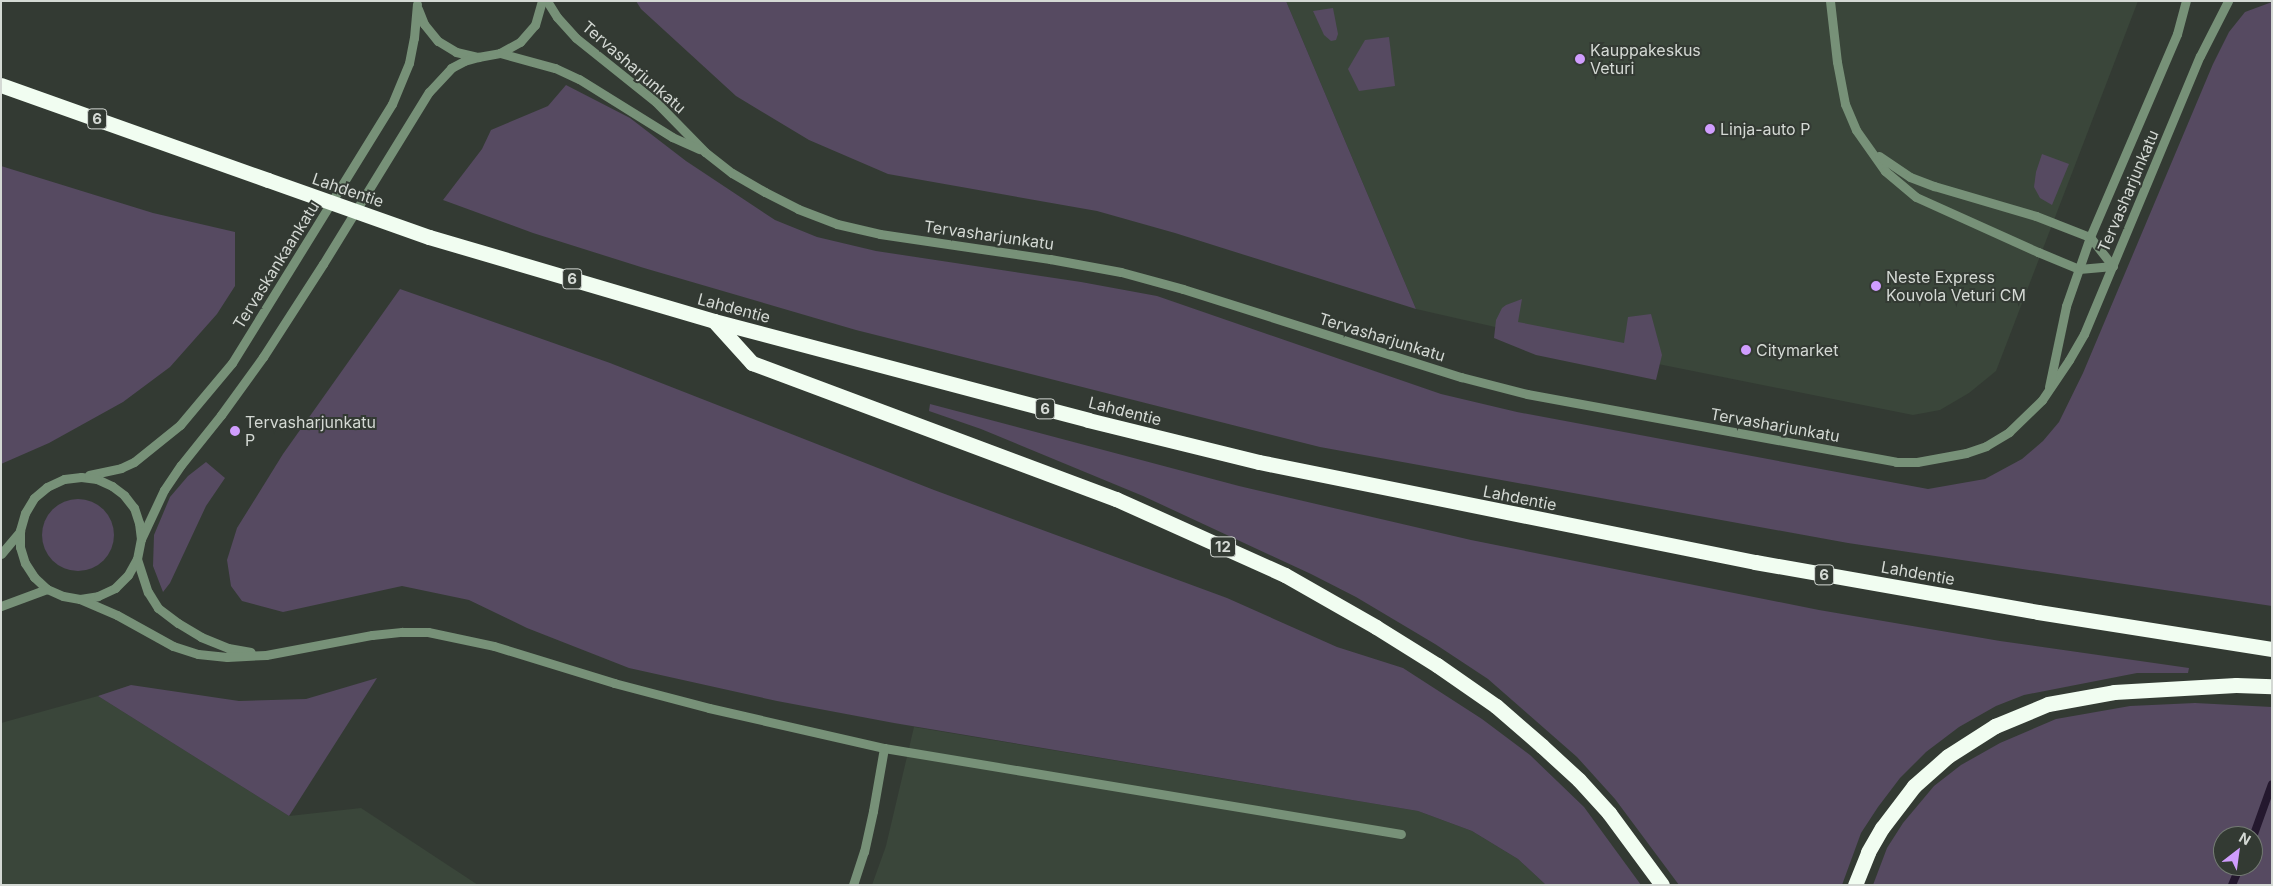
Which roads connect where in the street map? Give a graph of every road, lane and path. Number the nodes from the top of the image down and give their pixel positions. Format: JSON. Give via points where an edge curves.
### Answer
{"nodes":[{"id":1,"x":542,"y":1,"type":"edge"},
{"id":2,"x":547,"y":1,"type":"edge"},
{"id":3,"x":1830,"y":1,"type":"edge"},
{"id":4,"x":2186,"y":1,"type":"edge"},
{"id":5,"x":2228,"y":1,"type":"edge"},
{"id":6,"x":417,"y":3,"type":"edge"},
{"id":7,"x":500,"y":53,"type":"junction"},
{"id":8,"x":478,"y":57,"type":"junction"},
{"id":9,"x":1,"y":86,"type":"edge"},
{"id":10,"x":1871,"y":149,"type":"junction"},
{"id":11,"x":705,"y":152,"type":"junction"},
{"id":12,"x":2090,"y":237,"type":"junction"},
{"id":13,"x":2113,"y":266,"type":"junction"},
{"id":14,"x":2079,"y":269,"type":"junction"},
{"id":15,"x":714,"y":321,"type":"junction"},
{"id":16,"x":2048,"y":390,"type":"junction"},
{"id":17,"x":81,"y":477,"type":"junction"},
{"id":18,"x":20,"y":531,"type":"junction"},
{"id":19,"x":141,"y":539,"type":"junction"},
{"id":20,"x":1,"y":554,"type":"edge"},
{"id":21,"x":137,"y":560,"type":"junction"},
{"id":22,"x":47,"y":589,"type":"junction"},
{"id":23,"x":80,"y":598,"type":"junction"},
{"id":24,"x":1,"y":606,"type":"edge"},
{"id":25,"x":2272,"y":649,"type":"edge"},
{"id":26,"x":266,"y":655,"type":"junction"},
{"id":27,"x":2272,"y":686,"type":"edge"},
{"id":28,"x":884,"y":748,"type":"junction"},
{"id":29,"x":1401,"y":834,"type":"dead end"},
{"id":30,"x":853,"y":885,"type":"edge"},
{"id":31,"x":1662,"y":885,"type":"edge"},
{"id":32,"x":1855,"y":885,"type":"edge"}],
"edges":[{"from":1,"to":7,"type":"street","via":[[534,25],[520,42]]},
{"from":2,"to":11,"type":"street","name":"Tervasharjunkatu","via":[[576,38],[656,102]]},
{"from":3,"to":10,"type":"street","via":[[1845,104],[1856,130]]},
{"from":4,"to":12,"type":"street","name":"Tervasharjunkatu","via":[[2177,34]]},
{"from":5,"to":13,"type":"street","name":"Tervasharjunkatu","via":[[2200,56]]},
{"from":6,"to":8,"type":"street","via":[[424,24],[438,41],[456,52]]},
{"from":6,"to":17,"type":"street","name":"Tervaskankaankatu","via":[[409,63],[392,104],[232,363],[180,425],[134,462]]},
{"from":7,"to":8,"type":"street"},
{"from":7,"to":11,"type":"street","name":"Tervasharjunkatu","via":[[579,78],[672,136]]},
{"from":8,"to":19,"type":"street","via":[[451,68],[430,92],[268,349],[180,465]]},
{"from":9,"to":15,"type":"highway","name":"Lahdentie","number":"6","bridge":true,"via":[[429,237]]},
{"from":10,"to":12,"type":"street","via":[[1890,166],[1910,177],[2036,216]]},
{"from":10,"to":14,"type":"street","via":[[1885,171],[1916,196]]},
{"from":11,"to":16,"type":"street","name":"Tervasharjunkatu","via":[[765,192],[837,224],[880,234],[1121,272],[1461,377],[1527,394],[1896,462],[1942,459],[1986,446],[2026,418]]},
{"from":12,"to":13,"type":"street"},
{"from":12,"to":14,"type":"street","name":"Tervasharjunkatu"},
{"from":13,"to":14,"type":"street"},
{"from":13,"to":16,"type":"street","name":"Tervasharjunkatu","via":[[2084,334]]},
{"from":14,"to":16,"type":"street","name":"Tervasharjunkatu","via":[[2064,314]]},
{"from":15,"to":25,"type":"highway","name":"Lahdentie","number":"6","via":[[1088,420],[1379,488],[1754,562],[2029,611]]},
{"from":15,"to":31,"type":"highway","number":"12","via":[[752,363],[1116,499],[1285,575],[1376,627],[1496,706],[1542,746],[1609,813]]},
{"from":17,"to":18,"type":"street","via":[[64,479],[48,486],[34,498],[24,513]]},
{"from":17,"to":19,"type":"street","via":[[97,479],[124,495],[134,508]]},
{"from":18,"to":20,"type":"street"},
{"from":18,"to":22,"type":"street","via":[[25,564]]},
{"from":19,"to":21,"type":"street"},
{"from":21,"to":23,"type":"street","via":[[115,588],[98,596]]},
{"from":21,"to":26,"type":"street","via":[[148,592],[158,608],[178,623],[228,648]]},
{"from":22,"to":23,"type":"street","via":[[63,596]]},
{"from":22,"to":24,"type":"street"},
{"from":23,"to":26,"type":"street","via":[[173,646],[198,654],[227,657]]},
{"from":26,"to":28,"type":"street","via":[[372,635],[428,632],[494,646],[709,708]]},
{"from":27,"to":32,"type":"highway","via":[[2114,692],[2048,704],[1995,726],[1948,756],[1914,786],[1882,828]]},
{"from":28,"to":29,"type":"street"},
{"from":28,"to":30,"type":"street","via":[[871,819]]}]}
